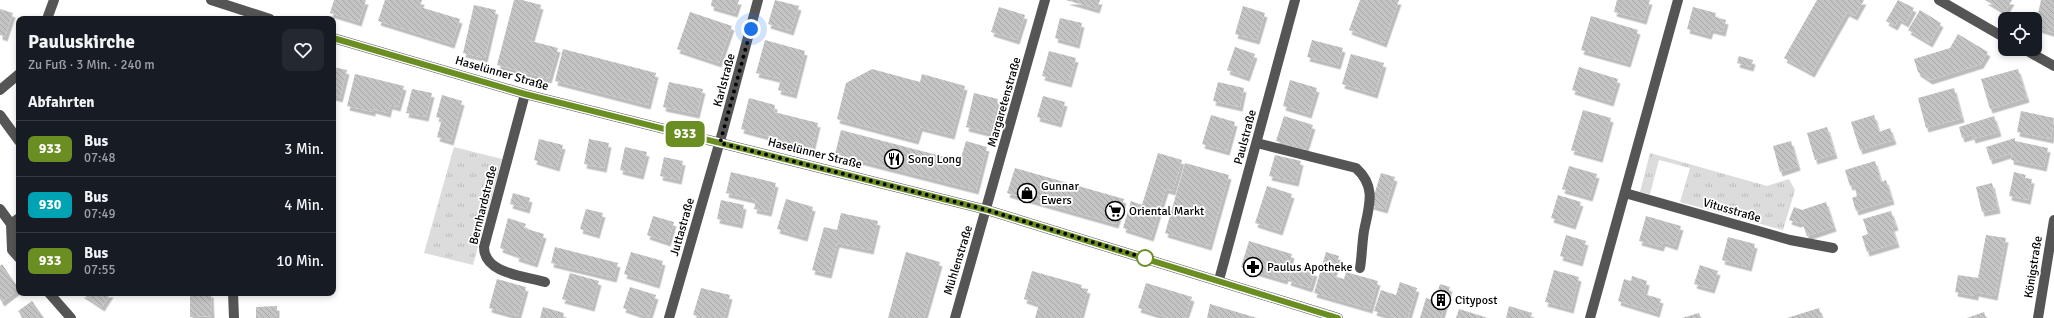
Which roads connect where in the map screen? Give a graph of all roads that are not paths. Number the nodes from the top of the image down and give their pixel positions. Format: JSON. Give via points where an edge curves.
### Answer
{"nodes":[{"id":1,"x":54,"y":0,"type":"edge"},
{"id":2,"x":211,"y":0,"type":"edge"},
{"id":3,"x":758,"y":0,"type":"edge"},
{"id":4,"x":1045,"y":0,"type":"edge"},
{"id":5,"x":1295,"y":0,"type":"edge"},
{"id":6,"x":1678,"y":0,"type":"edge"},
{"id":7,"x":1939,"y":0,"type":"edge"},
{"id":8,"x":48,"y":16,"type":"edge"},
{"id":9,"x":248,"y":16,"type":"edge"},
{"id":10,"x":1998,"y":34,"type":"edge"},
{"id":11,"x":336,"y":39,"type":"edge"},
{"id":12,"x":2036,"y":56,"type":"edge"},
{"id":13,"x":2054,"y":66,"type":"edge"},
{"id":14,"x":16,"y":77,"type":"edge"},
{"id":15,"x":0,"y":90,"type":"edge"},
{"id":16,"x":525,"y":94,"type":"junction"},
{"id":17,"x":0,"y":115,"type":"edge"},
{"id":18,"x":16,"y":136,"type":"edge"},
{"id":19,"x":720,"y":143,"type":"junction"},
{"id":20,"x":1257,"y":143,"type":"junction"},
{"id":21,"x":1625,"y":193,"type":"junction"},
{"id":22,"x":0,"y":209,"type":"edge"},
{"id":23,"x":987,"y":210,"type":"junction"},
{"id":24,"x":2054,"y":220,"type":"edge"},
{"id":25,"x":15,"y":221,"type":"edge"},
{"id":26,"x":1833,"y":248,"type":"dead end"},
{"id":27,"x":16,"y":255,"type":"edge"},
{"id":28,"x":1360,"y":268,"type":"dead end"},
{"id":29,"x":1219,"y":280,"type":"junction"},
{"id":30,"x":545,"y":282,"type":"dead end"},
{"id":31,"x":52,"y":296,"type":"edge"},
{"id":32,"x":233,"y":296,"type":"edge"},
{"id":33,"x":1289,"y":304,"type":"junction"},
{"id":34,"x":1591,"y":316,"type":"edge"},
{"id":35,"x":71,"y":318,"type":"edge"},
{"id":36,"x":234,"y":318,"type":"edge"},
{"id":37,"x":669,"y":318,"type":"edge"},
{"id":38,"x":955,"y":318,"type":"edge"},
{"id":39,"x":1319,"y":318,"type":"edge"},
{"id":40,"x":1338,"y":318,"type":"edge"},
{"id":41,"x":2038,"y":318,"type":"edge"}],
"edges":[{"from":1,"to":8,"type":"street"},
{"from":2,"to":9,"type":"street"},
{"from":3,"to":19,"type":"street","name":"Karlstraße"},
{"from":4,"to":23,"type":"street","name":"Margaretenstraße"},
{"from":5,"to":20,"type":"street","name":"Paulstraße"},
{"from":6,"to":21,"type":"street"},
{"from":7,"to":10,"type":"street"},
{"from":11,"to":16,"type":"street","name":"Haselünner Straße"},
{"from":12,"to":13,"type":"street"},
{"from":14,"to":15,"type":"street"},
{"from":16,"to":19,"type":"street","name":"Haselünner Straße"},
{"from":16,"to":30,"type":"street","name":"Bernhardstraße","via":[[484,254],[490,264],[498,269]]},
{"from":17,"to":18,"type":"street"},
{"from":19,"to":23,"type":"street","name":"Haselünner Straße"},
{"from":19,"to":37,"type":"street","name":"Juttastraße"},
{"from":20,"to":28,"type":"street","via":[[1356,168],[1364,175],[1371,193]]},
{"from":20,"to":29,"type":"street","name":"Paulstraße"},
{"from":21,"to":26,"type":"street","name":"Vitusstraße","via":[[1790,240]]},
{"from":21,"to":34,"type":"street"},
{"from":22,"to":25,"type":"street"},
{"from":23,"to":29,"type":"street","name":"Haselünner Straße"},
{"from":23,"to":38,"type":"street","name":"Mühlenstraße"},
{"from":24,"to":41,"type":"street","name":"Königstraße"},
{"from":25,"to":27,"type":"street","via":[[12,250]]},
{"from":29,"to":33,"type":"street","name":"Haselünner Straße"},
{"from":31,"to":35,"type":"street"},
{"from":32,"to":36,"type":"street"},
{"from":33,"to":39,"type":"street","name":"Haselünner Straße"},
{"from":33,"to":40,"type":"street","name":"Haselünner Straße"}]}
